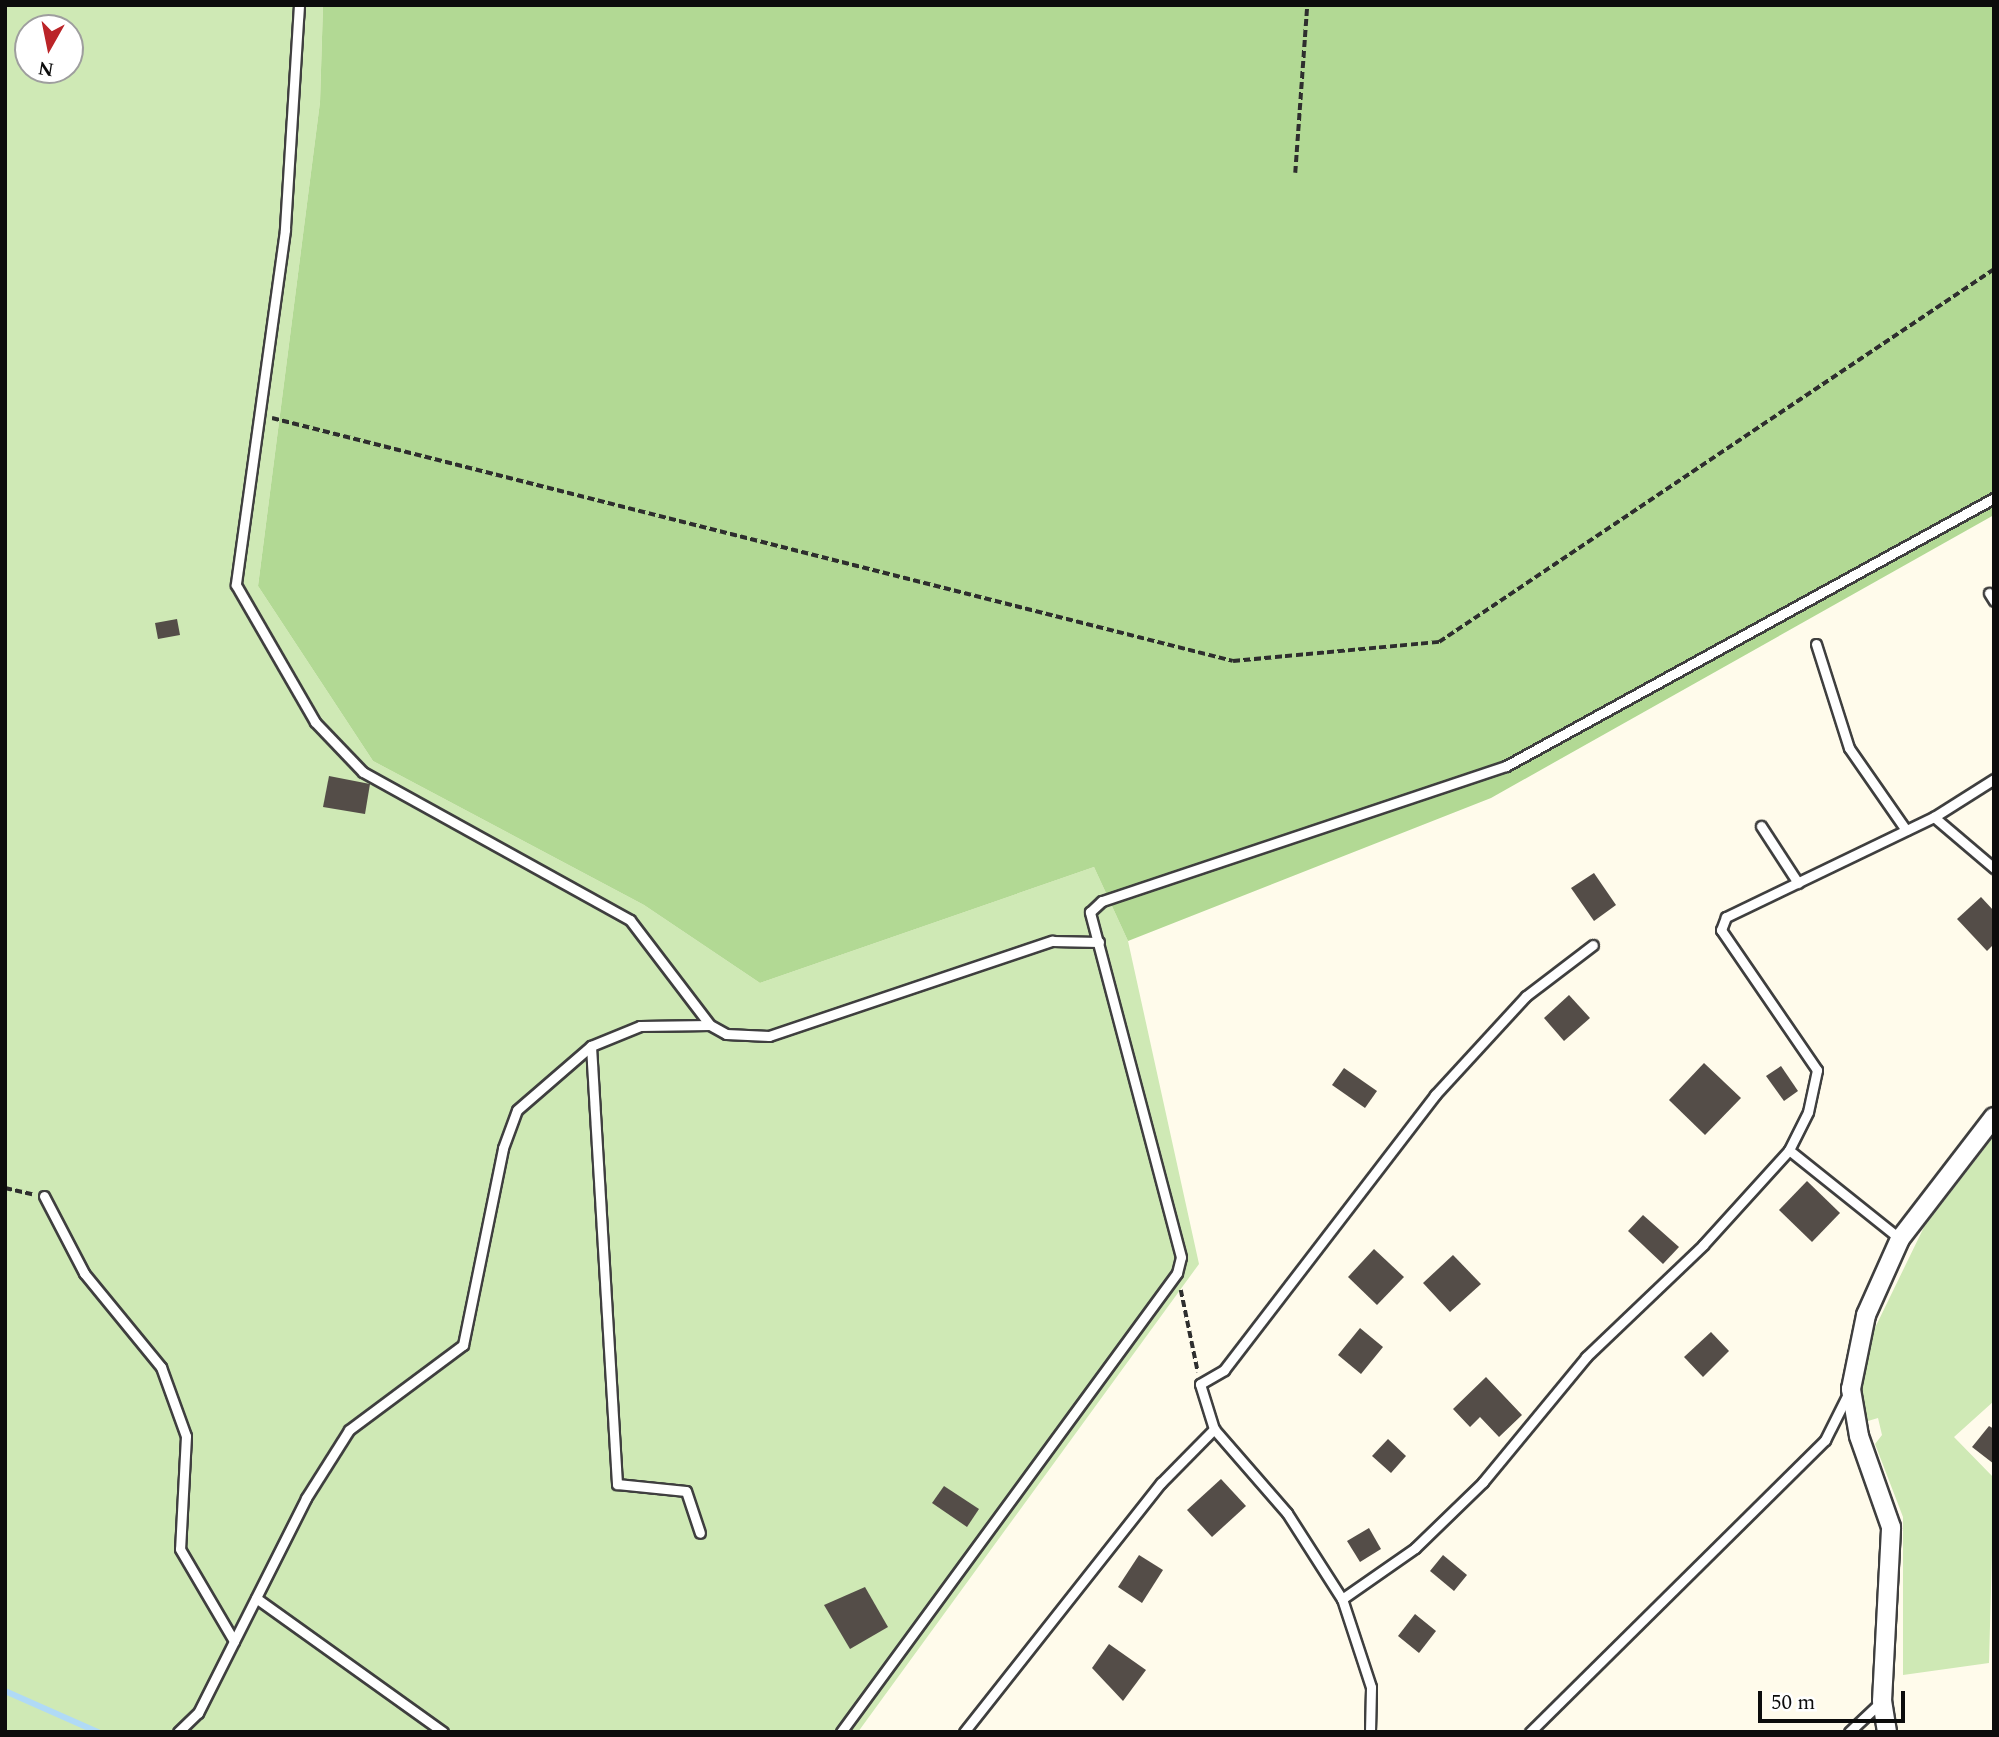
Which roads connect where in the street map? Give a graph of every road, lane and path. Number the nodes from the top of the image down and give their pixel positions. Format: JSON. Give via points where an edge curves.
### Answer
{"nodes":[{"id":1,"x":299,"y":5,"type":"edge"},
{"id":2,"x":1307,"y":5,"type":"edge"},
{"id":3,"x":1295,"y":173,"type":"dead end"},
{"id":4,"x":1994,"y":270,"type":"edge"},
{"id":5,"x":259,"y":415,"type":"junction"},
{"id":6,"x":1994,"y":498,"type":"edge"},
{"id":7,"x":1816,"y":643,"type":"dead end"},
{"id":8,"x":1994,"y":779,"type":"edge"},
{"id":9,"x":1934,"y":817,"type":"junction"},
{"id":10,"x":1761,"y":827,"type":"dead end"},
{"id":11,"x":1906,"y":830,"type":"junction"},
{"id":12,"x":1994,"y":868,"type":"edge"},
{"id":13,"x":1798,"y":883,"type":"junction"},
{"id":14,"x":1098,"y":942,"type":"junction"},
{"id":15,"x":1593,"y":945,"type":"dead end"},
{"id":16,"x":710,"y":1025,"type":"junction"},
{"id":17,"x":591,"y":1046,"type":"junction"},
{"id":18,"x":1994,"y":1116,"type":"edge"},
{"id":19,"x":1789,"y":1150,"type":"junction"},
{"id":20,"x":5,"y":1188,"type":"edge"},
{"id":21,"x":44,"y":1196,"type":"joint"},
{"id":22,"x":1900,"y":1239,"type":"junction"},
{"id":23,"x":1177,"y":1273,"type":"junction"},
{"id":24,"x":1200,"y":1384,"type":"junction"},
{"id":25,"x":1851,"y":1389,"type":"junction"},
{"id":26,"x":1214,"y":1429,"type":"junction"},
{"id":27,"x":700,"y":1533,"type":"dead end"},
{"id":28,"x":256,"y":1598,"type":"junction"},
{"id":29,"x":1342,"y":1599,"type":"junction"},
{"id":30,"x":234,"y":1641,"type":"junction"},
{"id":31,"x":1882,"y":1701,"type":"junction"},
{"id":32,"x":178,"y":1732,"type":"edge"},
{"id":33,"x":443,"y":1732,"type":"edge"},
{"id":34,"x":841,"y":1732,"type":"edge"},
{"id":35,"x":964,"y":1732,"type":"edge"},
{"id":36,"x":1370,"y":1732,"type":"edge"},
{"id":37,"x":1530,"y":1732,"type":"edge"},
{"id":38,"x":1849,"y":1732,"type":"edge"},
{"id":39,"x":1887,"y":1732,"type":"edge"}],
"edges":[{"from":1,"to":5,"type":"lane","via":[[285,230]]},
{"from":2,"to":3,"type":"path"},
{"from":4,"to":5,"type":"path","via":[[1440,642],[1233,661]]},
{"from":5,"to":16,"type":"lane","via":[[236,585],[315,722],[373,779],[630,920]]},
{"from":6,"to":14,"type":"lane","via":[[1506,766],[1102,901],[1090,912]]},
{"from":7,"to":11,"type":"lane","via":[[1849,748]]},
{"from":8,"to":9,"type":"lane"},
{"from":9,"to":11,"type":"lane"},
{"from":9,"to":12,"type":"lane"},
{"from":10,"to":13,"type":"lane"},
{"from":11,"to":13,"type":"lane"},
{"from":13,"to":19,"type":"lane","via":[[1727,917],[1721,930],[1813,1056],[1814,1092]]},
{"from":14,"to":16,"type":"lane","via":[[1052,941],[769,1036],[726,1034]]},
{"from":14,"to":23,"type":"lane","via":[[1181,1257]]},
{"from":15,"to":24,"type":"lane","via":[[1526,996],[1435,1095],[1224,1370]]},
{"from":16,"to":17,"type":"lane","via":[[640,1026]]},
{"from":17,"to":27,"type":"lane","via":[[617,1484],[687,1491]]},
{"from":17,"to":28,"type":"lane","via":[[517,1110],[503,1148],[463,1345],[349,1430],[306,1498]]},
{"from":18,"to":22,"type":"street"},
{"from":19,"to":22,"type":"lane"},
{"from":19,"to":29,"type":"lane","via":[[1703,1245],[1586,1357],[1483,1482],[1415,1548]]},
{"from":20,"to":21,"type":"path"},
{"from":21,"to":30,"type":"lane","via":[[83,1273],[161,1367],[186,1436],[180,1549]]},
{"from":22,"to":25,"type":"street","via":[[1866,1315]]},
{"from":23,"to":24,"type":"path"},
{"from":23,"to":34,"type":"lane"},
{"from":24,"to":26,"type":"lane"},
{"from":25,"to":31,"type":"street","via":[[1859,1436],[1891,1527]]},
{"from":25,"to":37,"type":"lane","via":[[1825,1440]]},
{"from":26,"to":29,"type":"lane","via":[[1287,1513]]},
{"from":26,"to":35,"type":"lane","via":[[1161,1483]]},
{"from":28,"to":30,"type":"lane"},
{"from":28,"to":33,"type":"lane"},
{"from":29,"to":36,"type":"lane","via":[[1371,1687]]},
{"from":30,"to":32,"type":"lane","via":[[198,1713]]},
{"from":31,"to":38,"type":"lane"},
{"from":31,"to":39,"type":"street"}]}
